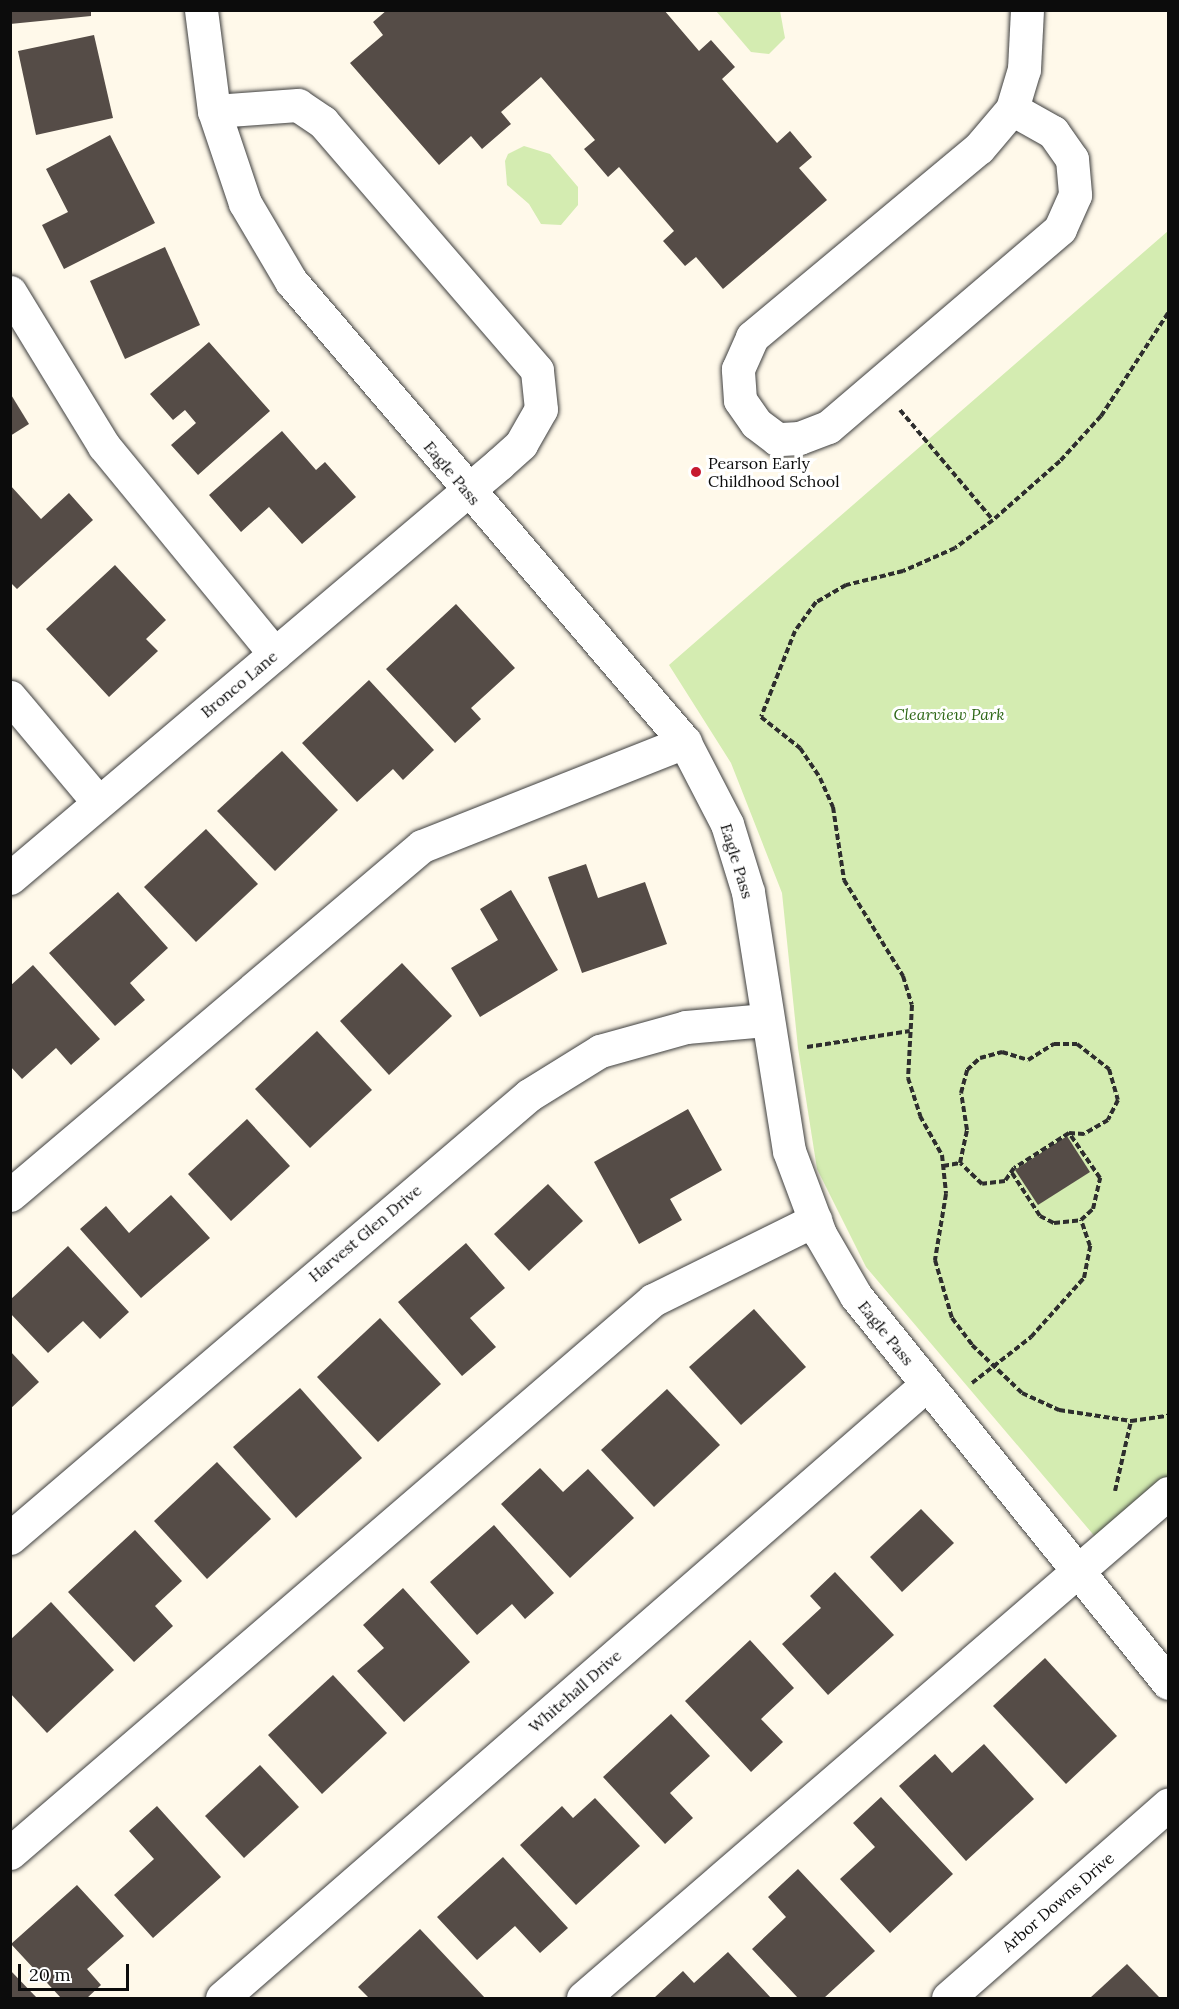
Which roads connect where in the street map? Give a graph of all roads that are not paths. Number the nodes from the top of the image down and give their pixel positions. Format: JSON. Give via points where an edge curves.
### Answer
{"nodes":[{"id":1,"x":201,"y":10,"type":"edge"},
{"id":2,"x":1026,"y":11,"type":"edge"},
{"id":3,"x":1012,"y":109,"type":"junction"},
{"id":4,"x":214,"y":111,"type":"junction"},
{"id":5,"x":10,"y":292,"type":"edge"},
{"id":6,"x":468,"y":492,"type":"junction"},
{"id":7,"x":275,"y":654,"type":"junction"},
{"id":8,"x":10,"y":697,"type":"edge"},
{"id":9,"x":685,"y":742,"type":"junction"},
{"id":10,"x":98,"y":802,"type":"junction"},
{"id":11,"x":10,"y":878,"type":"edge"},
{"id":12,"x":766,"y":1020,"type":"junction"},
{"id":13,"x":10,"y":1196,"type":"edge"},
{"id":14,"x":815,"y":1220,"type":"junction"},
{"id":15,"x":927,"y":1384,"type":"junction"},
{"id":16,"x":1168,"y":1493,"type":"edge"},
{"id":17,"x":10,"y":1538,"type":"edge"},
{"id":18,"x":1078,"y":1570,"type":"junction"},
{"id":19,"x":1168,"y":1683,"type":"edge"},
{"id":20,"x":1168,"y":1805,"type":"edge"},
{"id":21,"x":10,"y":1853,"type":"edge"},
{"id":22,"x":222,"y":1998,"type":"edge"},
{"id":23,"x":583,"y":1998,"type":"edge"},
{"id":24,"x":948,"y":1998,"type":"edge"}],
"edges":[{"from":1,"to":4,"type":"street","name":"Eagle Pass"},
{"from":2,"to":3,"type":"street","via":[[1024,69]]},
{"from":3,"to":3,"type":"street","via":[[979,148],[752,337],[738,369],[741,400],[756,423],[777,439],[799,438],[828,427],[1060,230],[1075,195],[1072,159],[1053,132]]},
{"from":4,"to":6,"type":"street","name":"Eagle Pass","via":[[246,203],[291,280]]},
{"from":4,"to":6,"type":"street","name":"Bronco Lane","via":[[298,105],[322,122],[537,370],[541,409],[521,444]]},
{"from":5,"to":7,"type":"street","via":[[104,446]]},
{"from":6,"to":7,"type":"street","name":"Bronco Lane"},
{"from":6,"to":9,"type":"street","name":"Eagle Pass"},
{"from":7,"to":10,"type":"street","name":"Bronco Lane"},
{"from":8,"to":10,"type":"street"},
{"from":9,"to":12,"type":"street","name":"Eagle Pass","via":[[727,824],[748,892]]},
{"from":9,"to":13,"type":"street","via":[[422,846]]},
{"from":10,"to":11,"type":"street","name":"Bronco Lane"},
{"from":12,"to":14,"type":"street","name":"Eagle Pass","via":[[789,1151]]},
{"from":12,"to":17,"type":"street","name":"Harvest Glen Drive","via":[[686,1027],[600,1051],[529,1095]]},
{"from":14,"to":15,"type":"street","name":"Eagle Pass","via":[[856,1296]]},
{"from":14,"to":21,"type":"street","via":[[653,1300]]},
{"from":15,"to":18,"type":"street","name":"Eagle Pass"},
{"from":15,"to":22,"type":"street","name":"Whitehall Drive"},
{"from":16,"to":18,"type":"street"},
{"from":18,"to":19,"type":"street","name":"Eagle Pass"},
{"from":18,"to":23,"type":"street"},
{"from":20,"to":24,"type":"street","name":"Arbor Downs Drive"}]}
